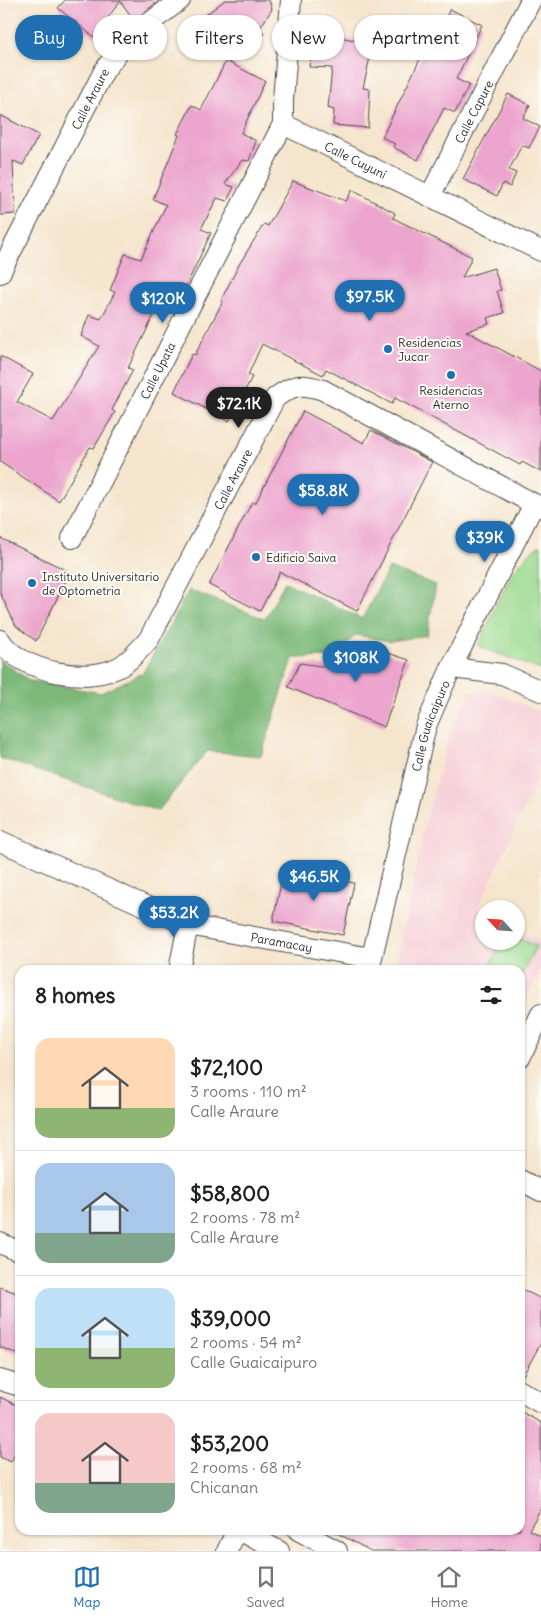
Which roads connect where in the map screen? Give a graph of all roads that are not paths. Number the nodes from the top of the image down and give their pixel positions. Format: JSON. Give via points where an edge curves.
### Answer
{"nodes":[{"id":1,"x":180,"y":0,"type":"edge"},
{"id":2,"x":291,"y":0,"type":"edge"},
{"id":3,"x":531,"y":0,"type":"edge"},
{"id":4,"x":283,"y":124,"type":"junction"},
{"id":5,"x":430,"y":196,"type":"junction"},
{"id":6,"x":541,"y":251,"type":"edge"},
{"id":7,"x":0,"y":273,"type":"edge"},
{"id":8,"x":537,"y":506,"type":"edge"},
{"id":9,"x":72,"y":538,"type":"dead end"},
{"id":10,"x":0,"y":640,"type":"edge"},
{"id":11,"x":451,"y":668,"type":"junction"},
{"id":12,"x":541,"y":690,"type":"edge"},
{"id":13,"x":0,"y":841,"type":"edge"},
{"id":14,"x":188,"y":925,"type":"junction"},
{"id":15,"x":370,"y":964,"type":"edge"},
{"id":16,"x":180,"y":965,"type":"edge"},
{"id":17,"x":541,"y":1014,"type":"edge"},
{"id":18,"x":525,"y":1048,"type":"edge"},
{"id":19,"x":525,"y":1182,"type":"edge"},
{"id":20,"x":541,"y":1190,"type":"edge"},
{"id":21,"x":0,"y":1243,"type":"edge"},
{"id":22,"x":15,"y":1250,"type":"edge"},
{"id":23,"x":0,"y":1380,"type":"edge"},
{"id":24,"x":15,"y":1384,"type":"edge"},
{"id":25,"x":525,"y":1394,"type":"edge"},
{"id":26,"x":541,"y":1402,"type":"edge"},
{"id":27,"x":235,"y":1535,"type":"edge"},
{"id":28,"x":248,"y":1535,"type":"edge"},
{"id":29,"x":307,"y":1535,"type":"edge"},
{"id":30,"x":227,"y":1551,"type":"edge"},
{"id":31,"x":279,"y":1551,"type":"edge"},
{"id":32,"x":337,"y":1551,"type":"edge"}],
"edges":[{"from":1,"to":7,"type":"street","name":"Calle Araure","via":[[122,45],[104,71]]},
{"from":2,"to":4,"type":"street"},
{"from":3,"to":5,"type":"street","name":"Calle Capure"},
{"from":4,"to":5,"type":"street","name":"Calle Cuyuní"},
{"from":4,"to":9,"type":"street","name":"Calle Upata"},
{"from":5,"to":6,"type":"street","name":"Calle Cuyuní"},
{"from":8,"to":10,"type":"street","name":"Calle Araure","via":[[323,390],[306,384],[289,387],[275,398],[149,639],[135,656],[119,667],[97,673],[60,673],[20,660]]},
{"from":8,"to":11,"type":"street","name":"Calle Guaicaipuro"},
{"from":11,"to":12,"type":"street","via":[[502,674]]},
{"from":11,"to":15,"type":"street","name":"Calle Guaicaipuro","via":[[426,726]]},
{"from":13,"to":14,"type":"street","name":"Paramacay"},
{"from":14,"to":15,"type":"street","name":"Paramacay"},
{"from":14,"to":16,"type":"street"},
{"from":17,"to":18,"type":"street"},
{"from":19,"to":20,"type":"street"},
{"from":21,"to":22,"type":"street"},
{"from":23,"to":24,"type":"street"},
{"from":25,"to":26,"type":"street"},
{"from":27,"to":30,"type":"street"},
{"from":28,"to":31,"type":"street"},
{"from":29,"to":32,"type":"street"}]}
